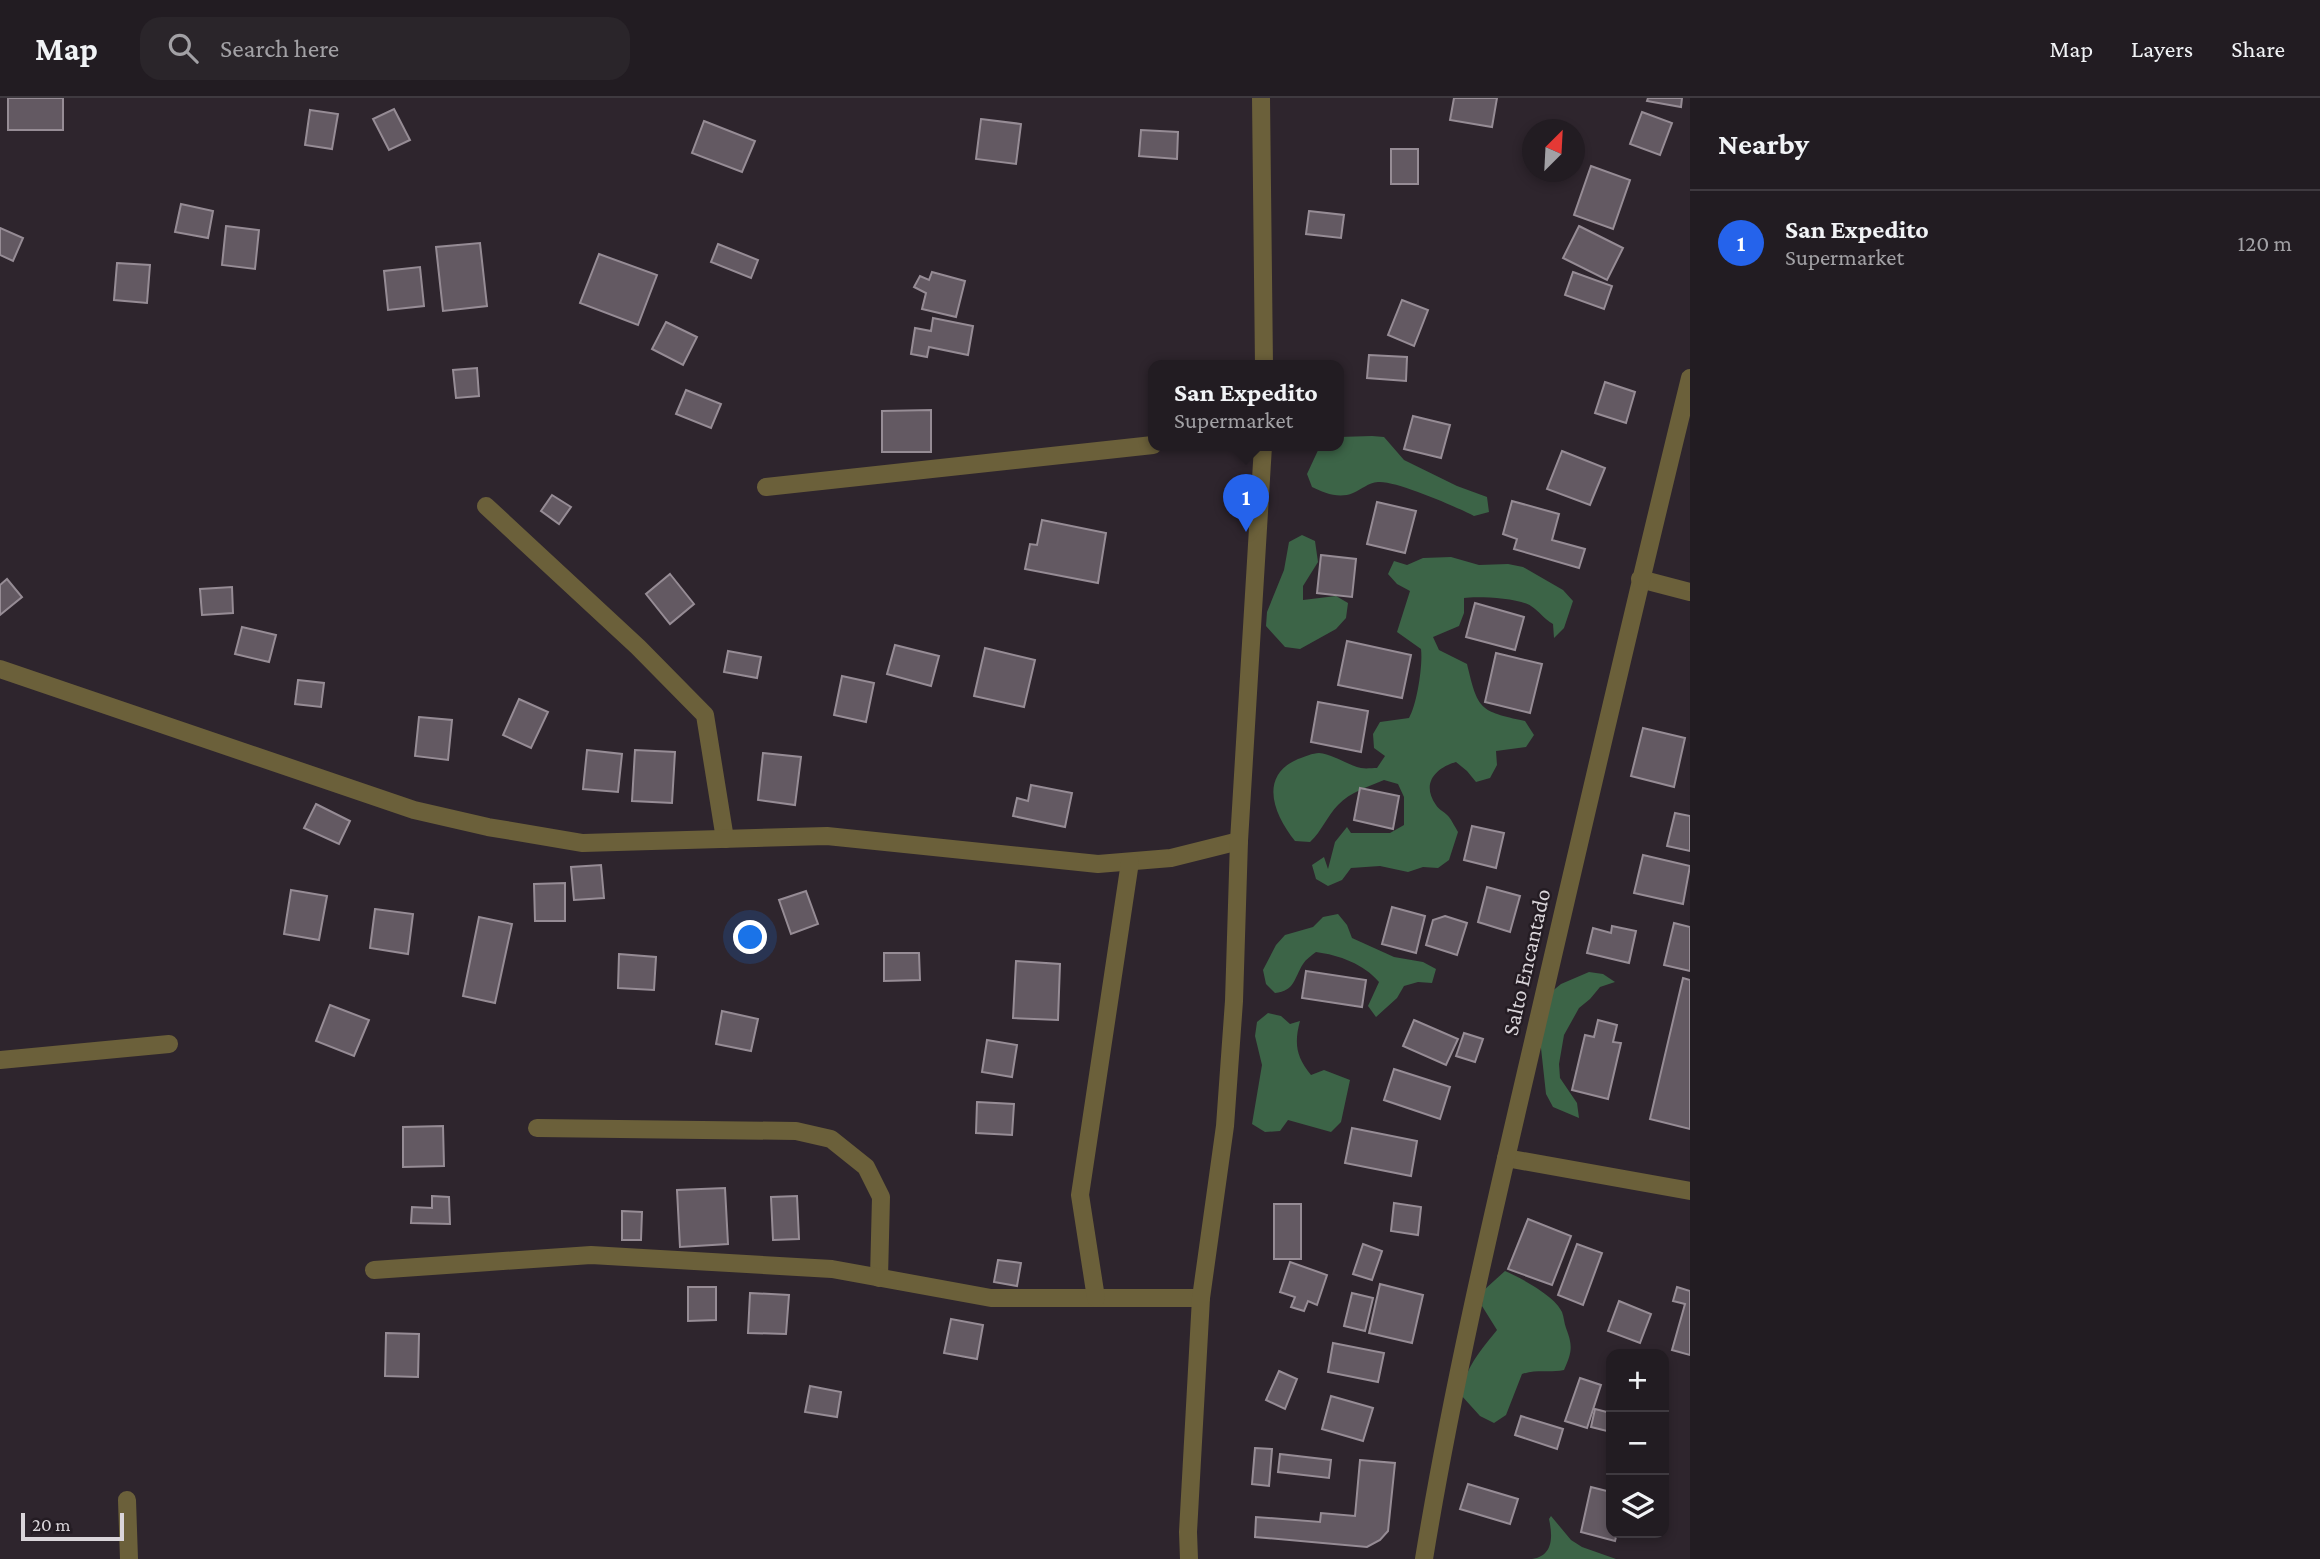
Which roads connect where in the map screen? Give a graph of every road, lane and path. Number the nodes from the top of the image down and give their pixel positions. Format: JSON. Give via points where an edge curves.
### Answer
{"nodes":[{"id":1,"x":1261,"y":98,"type":"edge"},
{"id":2,"x":1264,"y":360,"type":"edge"},
{"id":3,"x":1690,"y":378,"type":"edge"},
{"id":4,"x":1148,"y":446,"type":"edge"},
{"id":5,"x":1263,"y":451,"type":"edge"},
{"id":6,"x":766,"y":486,"type":"dead end"},
{"id":7,"x":486,"y":506,"type":"dead end"},
{"id":8,"x":1640,"y":579,"type":"junction"},
{"id":9,"x":1690,"y":592,"type":"edge"},
{"id":10,"x":0,"y":669,"type":"edge"},
{"id":11,"x":725,"y":839,"type":"junction"},
{"id":12,"x":1239,"y":841,"type":"junction"},
{"id":13,"x":1130,"y":862,"type":"junction"},
{"id":14,"x":169,"y":1044,"type":"dead end"},
{"id":15,"x":0,"y":1060,"type":"edge"},
{"id":16,"x":537,"y":1128,"type":"dead end"},
{"id":17,"x":1506,"y":1158,"type":"junction"},
{"id":18,"x":1690,"y":1191,"type":"edge"},
{"id":19,"x":374,"y":1270,"type":"dead end"},
{"id":20,"x":878,"y":1278,"type":"junction"},
{"id":21,"x":1096,"y":1298,"type":"junction"},
{"id":22,"x":1201,"y":1298,"type":"junction"},
{"id":23,"x":127,"y":1500,"type":"dead end"},
{"id":24,"x":129,"y":1559,"type":"edge"},
{"id":25,"x":1189,"y":1559,"type":"edge"},
{"id":26,"x":1424,"y":1559,"type":"edge"}],
"edges":[{"from":1,"to":2,"type":"street"},
{"from":3,"to":8,"type":"street","name":"Salto Encantado"},
{"from":4,"to":6,"type":"street"},
{"from":5,"to":12,"type":"street"},
{"from":7,"to":11,"type":"street","via":[[705,715]]},
{"from":8,"to":9,"type":"street"},
{"from":8,"to":17,"type":"street","name":"Salto Encantado"},
{"from":10,"to":11,"type":"street","via":[[426,813],[583,843]]},
{"from":11,"to":13,"type":"street","via":[[827,836],[1098,864]]},
{"from":12,"to":13,"type":"street","via":[[1171,858]]},
{"from":12,"to":22,"type":"street","via":[[1225,1126]]},
{"from":13,"to":21,"type":"street","via":[[1080,1195]]},
{"from":14,"to":15,"type":"street"},
{"from":16,"to":20,"type":"street","via":[[796,1131],[831,1139],[866,1167],[881,1197]]},
{"from":17,"to":18,"type":"street"},
{"from":17,"to":26,"type":"street","name":"Salto Encantado","via":[[1441,1456]]},
{"from":19,"to":20,"type":"street","via":[[591,1255],[832,1269]]},
{"from":20,"to":21,"type":"street","via":[[991,1298]]},
{"from":21,"to":22,"type":"street"},
{"from":22,"to":25,"type":"street"},
{"from":23,"to":24,"type":"street"}]}
